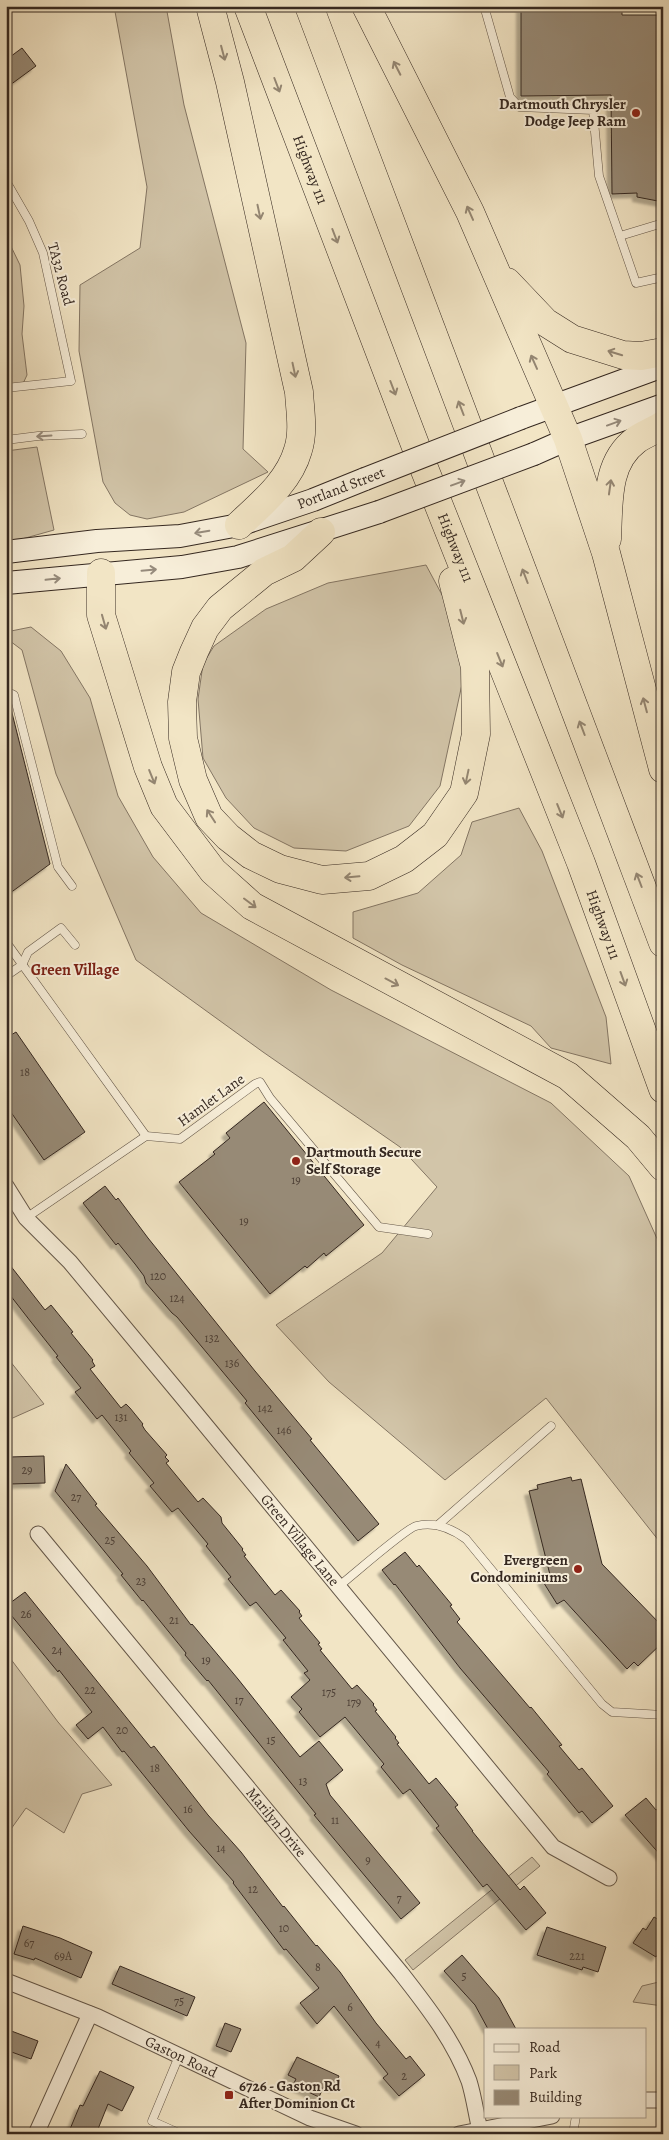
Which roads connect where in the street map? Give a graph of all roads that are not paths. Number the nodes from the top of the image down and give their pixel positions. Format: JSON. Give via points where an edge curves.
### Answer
{"nodes":[{"id":1,"x":210,"y":6,"type":"edge"},
{"id":2,"x":248,"y":6,"type":"edge"},
{"id":3,"x":309,"y":6,"type":"edge"},
{"id":4,"x":366,"y":6,"type":"edge"},
{"id":5,"x":484,"y":6,"type":"edge"},
{"id":6,"x":6,"y":181,"type":"edge"},
{"id":7,"x":663,"y":223,"type":"edge"},
{"id":8,"x":620,"y":236,"type":"junction"},
{"id":9,"x":493,"y":267,"type":"junction"},
{"id":10,"x":663,"y":277,"type":"edge"},
{"id":11,"x":663,"y":352,"type":"edge"},
{"id":12,"x":663,"y":366,"type":"edge"},
{"id":13,"x":6,"y":388,"type":"edge"},
{"id":14,"x":663,"y":405,"type":"edge"},
{"id":15,"x":554,"y":407,"type":"junction"},
{"id":16,"x":663,"y":425,"type":"edge"},
{"id":17,"x":82,"y":434,"type":"dead end"},
{"id":18,"x":568,"y":439,"type":"junction"},
{"id":19,"x":6,"y":440,"type":"edge"},
{"id":20,"x":424,"y":468,"type":"junction"},
{"id":21,"x":239,"y":525,"type":"junction"},
{"id":22,"x":321,"y":532,"type":"junction"},
{"id":23,"x":97,"y":541,"type":"junction"},
{"id":24,"x":6,"y":552,"type":"edge"},
{"id":25,"x":606,"y":553,"type":"junction"},
{"id":26,"x":101,"y":574,"type":"junction"},
{"id":27,"x":6,"y":583,"type":"edge"},
{"id":28,"x":6,"y":691,"type":"edge"},
{"id":29,"x":663,"y":769,"type":"edge"},
{"id":30,"x":72,"y":886,"type":"dead end"},
{"id":31,"x":6,"y":942,"type":"edge"},
{"id":32,"x":663,"y":942,"type":"edge"},
{"id":33,"x":75,"y":945,"type":"dead end"},
{"id":34,"x":22,"y":965,"type":"junction"},
{"id":35,"x":6,"y":976,"type":"edge"},
{"id":36,"x":663,"y":1089,"type":"edge"},
{"id":37,"x":146,"y":1136,"type":"junction"},
{"id":38,"x":663,"y":1167,"type":"edge"},
{"id":39,"x":6,"y":1186,"type":"edge"},
{"id":40,"x":26,"y":1218,"type":"junction"},
{"id":41,"x":428,"y":1234,"type":"dead end"},
{"id":42,"x":551,"y":1426,"type":"dead end"},
{"id":43,"x":438,"y":1525,"type":"junction"},
{"id":44,"x":38,"y":1534,"type":"dead end"},
{"id":45,"x":340,"y":1586,"type":"junction"},
{"id":46,"x":663,"y":1715,"type":"edge"},
{"id":47,"x":609,"y":1878,"type":"dead end"},
{"id":48,"x":6,"y":1982,"type":"edge"},
{"id":49,"x":90,"y":2014,"type":"junction"},
{"id":50,"x":179,"y":2056,"type":"junction"},
{"id":51,"x":646,"y":2100,"type":"edge"},
{"id":52,"x":663,"y":2100,"type":"edge"},
{"id":53,"x":542,"y":2118,"type":"edge"},
{"id":54,"x":576,"y":2118,"type":"edge"},
{"id":55,"x":480,"y":2130,"type":"junction"},
{"id":56,"x":36,"y":2134,"type":"edge"},
{"id":57,"x":181,"y":2134,"type":"edge"},
{"id":58,"x":356,"y":2134,"type":"edge"},
{"id":59,"x":459,"y":2134,"type":"edge"},
{"id":60,"x":573,"y":2134,"type":"edge"}],
"edges":[{"from":1,"to":21,"type":"highway","one_way":true,"via":[[230,82],[298,392],[301,424],[299,449],[291,466],[275,491]]},
{"from":2,"to":20,"type":"highway","name":"Highway 111","one_way":true},
{"from":32,"to":3,"type":"highway","one_way":true},
{"from":9,"to":4,"type":"highway","one_way":true,"via":[[470,212]]},
{"from":5,"to":8,"type":"lane","via":[[510,97],[519,107],[593,110],[599,176]]},
{"from":6,"to":13,"type":"lane","name":"TA32 Road","via":[[30,221],[43,253],[71,382]]},
{"from":7,"to":8,"type":"lane"},
{"from":8,"to":10,"type":"lane","via":[[636,284]]},
{"from":11,"to":9,"type":"highway","one_way":true,"via":[[623,355],[572,339],[545,322]]},
{"from":15,"to":9,"type":"highway","one_way":true},
{"from":12,"to":15,"type":"main road","name":"Portland Street"},
{"from":18,"to":14,"type":"main road","one_way":true},
{"from":15,"to":18,"type":"highway"},
{"from":15,"to":21,"type":"main road","name":"Portland Street","bridge":true,"via":[[313,500]]},
{"from":25,"to":16,"type":"highway","one_way":true,"via":[[610,484],[618,457],[636,440]]},
{"from":17,"to":19,"type":"lane","one_way":true},
{"from":22,"to":18,"type":"main road","one_way":true,"bridge":true},
{"from":18,"to":25,"type":"highway"},
{"from":20,"to":22,"type":"highway","one_way":true,"via":[[475,667],[476,734],[464,793],[435,835],[404,859],[369,876],[322,880],[280,869],[251,855],[209,817],[194,780],[183,738],[182,702],[186,672],[194,652],[205,628],[220,608],[264,572],[293,558]]},
{"from":20,"to":36,"type":"highway","name":"Highway 111","one_way":true,"via":[[580,863]]},
{"from":21,"to":23,"type":"main road","name":"Portland Street","one_way":true,"via":[[180,536]]},
{"from":26,"to":22,"type":"main road","one_way":true,"via":[[182,567],[238,557]]},
{"from":23,"to":24,"type":"main road","name":"Portland Street"},
{"from":23,"to":26,"type":"main road"},
{"from":29,"to":25,"type":"highway","one_way":true},
{"from":27,"to":26,"type":"main road","one_way":true},
{"from":26,"to":38,"type":"highway","one_way":true,"via":[[101,615],[148,767],[164,806],[213,871],[252,906],[568,1076],[638,1136]]},
{"from":28,"to":30,"type":"lane","via":[[14,695],[58,868]]},
{"from":31,"to":34,"type":"lane"},
{"from":33,"to":34,"type":"lane","via":[[61,928],[28,952]]},
{"from":34,"to":35,"type":"lane"},
{"from":34,"to":37,"type":"lane"},
{"from":37,"to":40,"type":"lane"},
{"from":37,"to":41,"type":"lane","name":"Hamlet Lane","via":[[180,1139],[260,1082],[379,1227]]},
{"from":39,"to":40,"type":"street","name":"Green Village Lane"},
{"from":40,"to":45,"type":"street","name":"Green Village Lane","via":[[70,1262]]},
{"from":42,"to":43,"type":"lane"},
{"from":43,"to":45,"type":"lane","via":[[414,1526]]},
{"from":43,"to":46,"type":"lane","via":[[454,1530],[466,1540],[602,1704],[612,1712]]},
{"from":44,"to":55,"type":"street","name":"Marilyn Drive","via":[[427,2006],[452,2046],[469,2082]]},
{"from":45,"to":47,"type":"street","name":"Green Village Lane","via":[[553,1847]]},
{"from":48,"to":49,"type":"street","name":"Gaston Road"},
{"from":49,"to":50,"type":"street","name":"Gaston Road"},
{"from":49,"to":56,"type":"street"},
{"from":50,"to":57,"type":"lane","via":[[152,2121]]},
{"from":50,"to":58,"type":"street","name":"Gaston Road","via":[[310,2118]]},
{"from":51,"to":52,"type":"street"},
{"from":53,"to":55,"type":"street"},
{"from":54,"to":60,"type":"lane"},
{"from":55,"to":59,"type":"street"}]}
